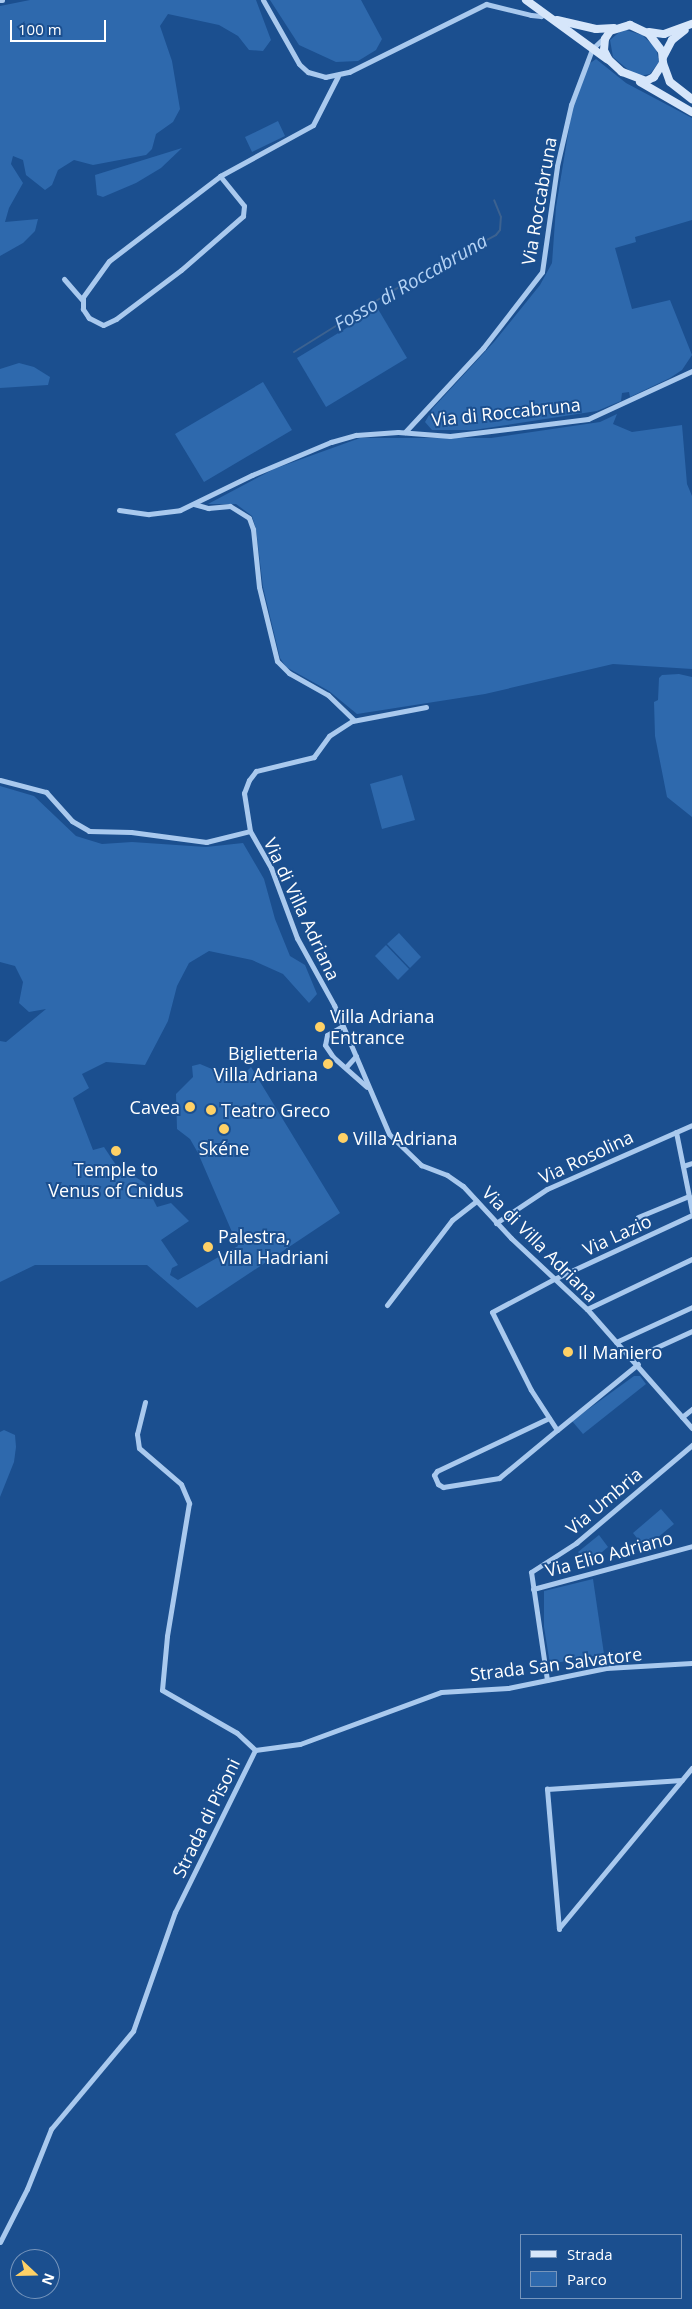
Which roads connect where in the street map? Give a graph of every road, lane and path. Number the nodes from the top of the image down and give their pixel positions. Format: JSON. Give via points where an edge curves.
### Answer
{"nodes":[{"id":1,"x":263,"y":0,"type":"edge"},
{"id":2,"x":486,"y":0,"type":"edge"},
{"id":3,"x":526,"y":0,"type":"edge"},
{"id":4,"x":498,"y":6,"type":"junction"},
{"id":5,"x":544,"y":12,"type":"junction"},
{"id":6,"x":553,"y":19,"type":"junction"},
{"id":7,"x":692,"y":25,"type":"edge"},
{"id":8,"x":614,"y":28,"type":"junction"},
{"id":9,"x":644,"y":30,"type":"junction"},
{"id":10,"x":607,"y":35,"type":"junction"},
{"id":11,"x":592,"y":49,"type":"junction"},
{"id":12,"x":609,"y":60,"type":"junction"},
{"id":13,"x":663,"y":60,"type":"junction"},
{"id":14,"x":338,"y":76,"type":"junction"},
{"id":15,"x":639,"y":81,"type":"junction"},
{"id":16,"x":692,"y":99,"type":"edge"},
{"id":17,"x":692,"y":112,"type":"edge"},
{"id":18,"x":220,"y":176,"type":"junction"},
{"id":19,"x":64,"y":279,"type":"dead end"},
{"id":20,"x":82,"y":300,"type":"junction"},
{"id":21,"x":692,"y":371,"type":"edge"},
{"id":22,"x":405,"y":432,"type":"junction"},
{"id":23,"x":194,"y":504,"type":"junction"},
{"id":24,"x":119,"y":510,"type":"dead end"},
{"id":25,"x":426,"y":707,"type":"dead end"},
{"id":26,"x":354,"y":720,"type":"junction"},
{"id":27,"x":0,"y":780,"type":"edge"},
{"id":28,"x":250,"y":831,"type":"junction"},
{"id":29,"x":341,"y":1027,"type":"junction"},
{"id":30,"x":356,"y":1056,"type":"junction"},
{"id":31,"x":346,"y":1067,"type":"junction"},
{"id":32,"x":368,"y":1088,"type":"junction"},
{"id":33,"x":692,"y":1126,"type":"edge"},
{"id":34,"x":676,"y":1132,"type":"junction"},
{"id":35,"x":692,"y":1163,"type":"edge"},
{"id":36,"x":683,"y":1166,"type":"junction"},
{"id":37,"x":689,"y":1196,"type":"junction"},
{"id":38,"x":476,"y":1201,"type":"junction"},
{"id":39,"x":692,"y":1211,"type":"edge"},
{"id":40,"x":692,"y":1215,"type":"edge"},
{"id":41,"x":638,"y":1217,"type":"dead end"},
{"id":42,"x":496,"y":1223,"type":"junction"},
{"id":43,"x":692,"y":1259,"type":"edge"},
{"id":44,"x":554,"y":1278,"type":"junction"},
{"id":45,"x":388,"y":1305,"type":"dead end"},
{"id":46,"x":692,"y":1307,"type":"edge"},
{"id":47,"x":587,"y":1309,"type":"junction"},
{"id":48,"x":692,"y":1331,"type":"edge"},
{"id":49,"x":616,"y":1342,"type":"junction"},
{"id":50,"x":632,"y":1358,"type":"junction"},
{"id":51,"x":638,"y":1364,"type":"junction"},
{"id":52,"x":146,"y":1402,"type":"dead end"},
{"id":53,"x":692,"y":1408,"type":"edge"},
{"id":54,"x":682,"y":1417,"type":"junction"},
{"id":55,"x":549,"y":1418,"type":"junction"},
{"id":56,"x":692,"y":1428,"type":"edge"},
{"id":57,"x":557,"y":1430,"type":"junction"},
{"id":58,"x":692,"y":1445,"type":"edge"},
{"id":59,"x":692,"y":1546,"type":"edge"},
{"id":60,"x":533,"y":1589,"type":"junction"},
{"id":61,"x":692,"y":1663,"type":"edge"},
{"id":62,"x":547,"y":1680,"type":"junction"},
{"id":63,"x":254,"y":1750,"type":"junction"},
{"id":64,"x":692,"y":1768,"type":"edge"},
{"id":65,"x":682,"y":1780,"type":"junction"},
{"id":66,"x":0,"y":2242,"type":"edge"}],
"edges":[{"from":1,"to":14,"type":"street","via":[[302,67],[319,76]]},
{"from":2,"to":4,"type":"street"},
{"from":3,"to":5,"type":"main road"},
{"from":4,"to":5,"type":"street","via":[[531,15],[541,16]]},
{"from":4,"to":14,"type":"street","via":[[486,4]]},
{"from":5,"to":6,"type":"main road"},
{"from":6,"to":8,"type":"main road","via":[[596,29]]},
{"from":6,"to":11,"type":"main road"},
{"from":7,"to":9,"type":"main road","via":[[664,34]]},
{"from":7,"to":13,"type":"main road","via":[[672,40]]},
{"from":8,"to":9,"type":"main road","via":[[630,25]]},
{"from":8,"to":10,"type":"main road"},
{"from":9,"to":13,"type":"main road","via":[[660,46]]},
{"from":10,"to":11,"type":"street"},
{"from":10,"to":12,"type":"main road","via":[[604,44]]},
{"from":11,"to":12,"type":"main road"},
{"from":11,"to":22,"type":"street","name":"Via Roccabruna","via":[[577,86],[564,134],[544,269],[483,348]]},
{"from":12,"to":15,"type":"main road"},
{"from":13,"to":15,"type":"main road","via":[[654,77]]},
{"from":13,"to":16,"type":"main road","via":[[670,82]]},
{"from":14,"to":18,"type":"street","via":[[313,125]]},
{"from":15,"to":17,"type":"main road"},
{"from":18,"to":20,"type":"street","via":[[120,252],[95,276]]},
{"from":18,"to":20,"type":"street","via":[[245,208],[235,223],[181,270],[110,322],[101,324],[91,320],[84,311]]},
{"from":19,"to":20,"type":"street"},
{"from":21,"to":22,"type":"street","name":"Via di Roccabruna","via":[[588,419],[450,436]]},
{"from":22,"to":23,"type":"street","name":"Via di Roccabruna","via":[[356,435],[331,442],[252,475]]},
{"from":23,"to":24,"type":"street","name":"Via di Roccabruna","via":[[159,514]]},
{"from":23,"to":26,"type":"street","via":[[208,508],[230,506],[248,518],[254,531],[259,587],[276,658],[289,673],[328,694]]},
{"from":25,"to":26,"type":"street"},
{"from":26,"to":28,"type":"street","name":"Via di Villa Adriana","via":[[332,732],[314,757],[252,774],[244,799]]},
{"from":27,"to":28,"type":"street","via":[[46,792],[72,821],[89,831],[135,832],[203,842]]},
{"from":28,"to":29,"type":"street","name":"Via di Villa Adriana","via":[[270,868],[297,938],[334,1005]]},
{"from":29,"to":30,"type":"street","name":"Via di Villa Adriana"},
{"from":29,"to":31,"type":"street","name":"Via di Villa Adriana","via":[[327,1035],[324,1042],[330,1054]]},
{"from":30,"to":31,"type":"street"},
{"from":30,"to":32,"type":"street","name":"Via di Villa Adriana"},
{"from":31,"to":32,"type":"street","name":"Via di Villa Adriana"},
{"from":32,"to":38,"type":"street","name":"Via di Villa Adriana","via":[[384,1124],[397,1143],[421,1165],[458,1181]]},
{"from":33,"to":34,"type":"street","name":"Via Rosolina"},
{"from":34,"to":36,"type":"street"},
{"from":34,"to":42,"type":"street","name":"Via Rosolina","via":[[548,1189]]},
{"from":35,"to":36,"type":"street"},
{"from":36,"to":37,"type":"street"},
{"from":37,"to":39,"type":"street"},
{"from":37,"to":41,"type":"street"},
{"from":38,"to":42,"type":"street","name":"Via di Villa Adriana"},
{"from":38,"to":45,"type":"street","via":[[452,1220]]},
{"from":40,"to":44,"type":"street","name":"Via Lazio"},
{"from":42,"to":44,"type":"street","name":"Via di Villa Adriana"},
{"from":43,"to":47,"type":"street"},
{"from":44,"to":47,"type":"street","name":"Via di Villa Adriana"},
{"from":44,"to":55,"type":"street","name":"Via Lazio","via":[[492,1312]]},
{"from":46,"to":49,"type":"street"},
{"from":47,"to":49,"type":"street","name":"Via di Villa Adriana"},
{"from":48,"to":50,"type":"street"},
{"from":49,"to":50,"type":"street","name":"Via di Villa Adriana"},
{"from":50,"to":51,"type":"street","name":"Via di Villa Adriana"},
{"from":51,"to":54,"type":"street","name":"Via di Villa Adriana"},
{"from":51,"to":57,"type":"street"},
{"from":52,"to":63,"type":"street","name":"Strada di Pisoni","via":[[138,1429],[139,1448],[181,1484],[189,1503],[167,1636],[162,1690],[237,1733]]},
{"from":53,"to":54,"type":"street"},
{"from":54,"to":56,"type":"street","name":"Via di Villa Adriana"},
{"from":55,"to":57,"type":"street"},
{"from":55,"to":57,"type":"street","via":[[437,1470],[434,1475],[438,1484],[443,1487],[499,1478]]},
{"from":58,"to":60,"type":"street","name":"Via Umbria","via":[[576,1543],[531,1572]]},
{"from":59,"to":60,"type":"street","name":"Via Elio Adriano"},
{"from":60,"to":62,"type":"street"},
{"from":61,"to":62,"type":"street","name":"Strada San Salvatore","via":[[606,1668]]},
{"from":62,"to":63,"type":"street","name":"Strada San Salvatore","via":[[506,1688],[439,1692],[300,1744]]},
{"from":63,"to":66,"type":"street","name":"Strada di Pisoni","via":[[175,1912],[133,2032],[50,2129],[27,2189]]},
{"from":64,"to":65,"type":"street"},
{"from":65,"to":65,"type":"street","via":[[547,1789],[559,1929]]}]}
